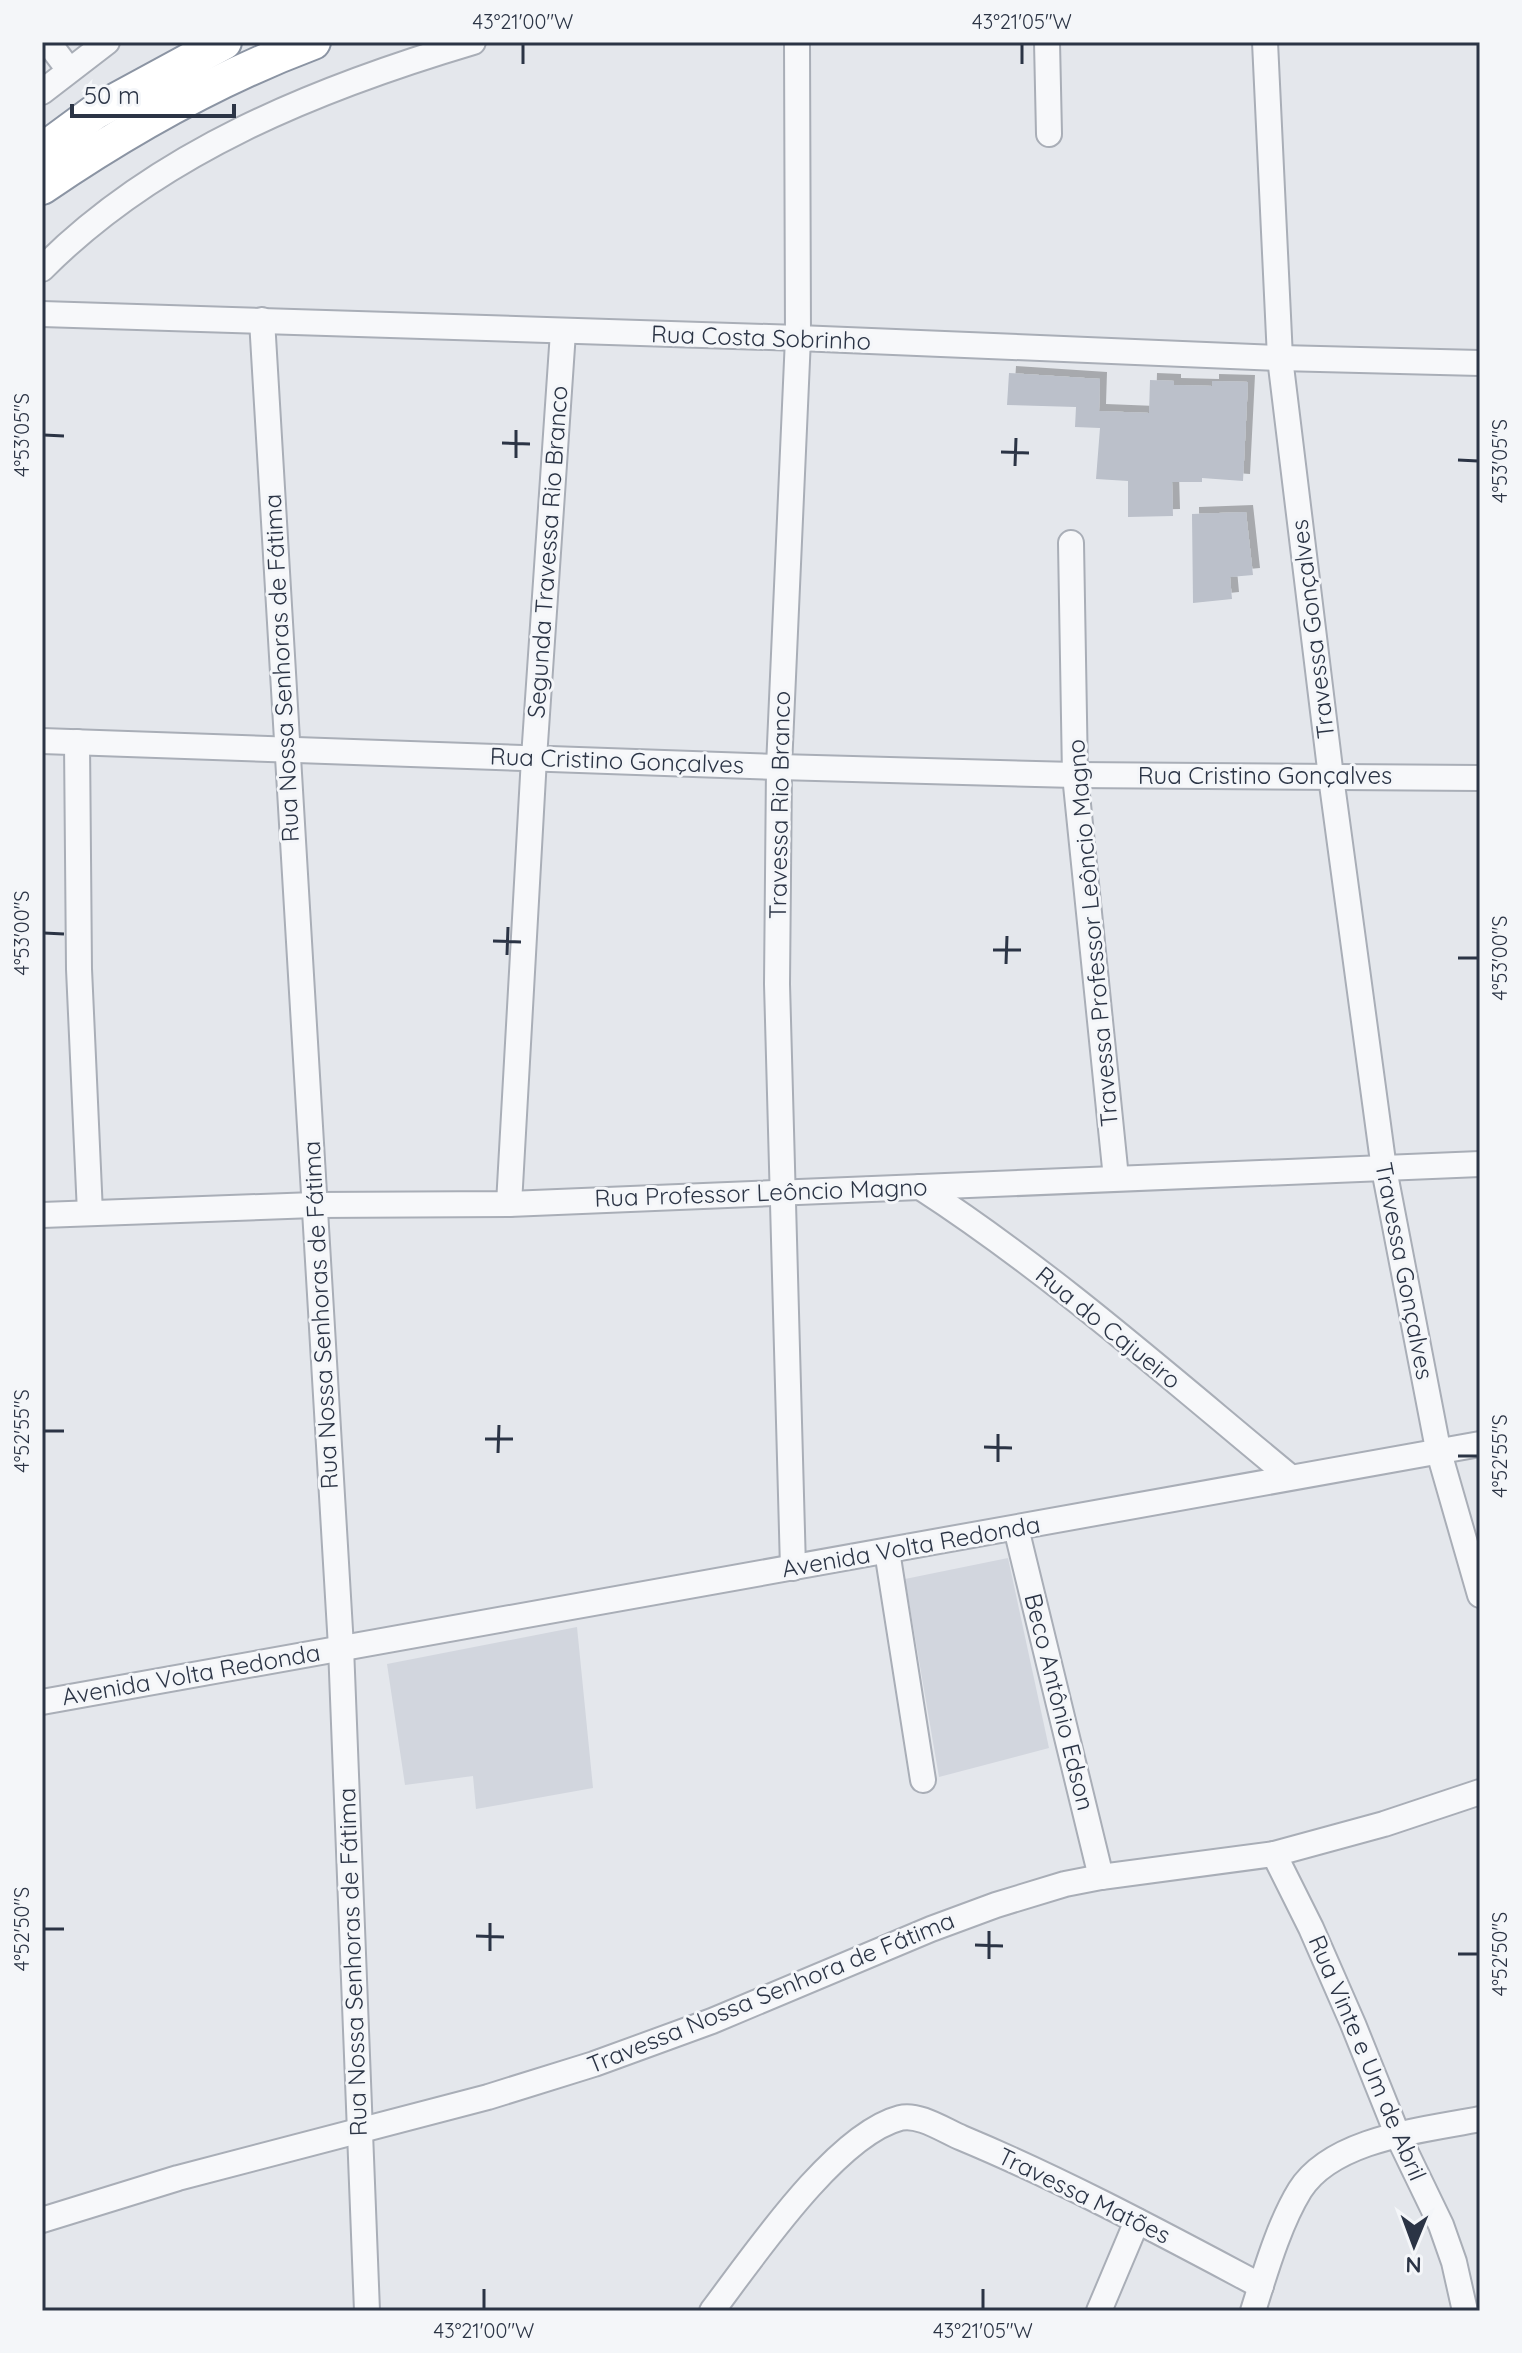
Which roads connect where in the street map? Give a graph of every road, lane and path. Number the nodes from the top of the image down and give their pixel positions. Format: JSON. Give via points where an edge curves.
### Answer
{"nodes":[{"id":1,"x":48,"y":42,"type":"edge"},
{"id":2,"x":107,"y":42,"type":"edge"},
{"id":3,"x":224,"y":42,"type":"edge"},
{"id":4,"x":313,"y":42,"type":"edge"},
{"id":5,"x":473,"y":42,"type":"edge"},
{"id":6,"x":797,"y":42,"type":"edge"},
{"id":7,"x":1047,"y":42,"type":"edge"},
{"id":8,"x":1265,"y":42,"type":"edge"},
{"id":9,"x":69,"y":70,"type":"junction"},
{"id":10,"x":42,"y":92,"type":"edge"},
{"id":11,"x":1049,"y":134,"type":"dead end"},
{"id":12,"x":42,"y":151,"type":"edge"},
{"id":13,"x":42,"y":187,"type":"edge"},
{"id":14,"x":42,"y":269,"type":"edge"},
{"id":15,"x":262,"y":320,"type":"junction"},
{"id":16,"x":45,"y":321,"type":"edge"},
{"id":17,"x":563,"y":332,"type":"junction"},
{"id":18,"x":798,"y":338,"type":"junction"},
{"id":19,"x":1280,"y":358,"type":"junction"},
{"id":20,"x":1480,"y":363,"type":"edge"},
{"id":21,"x":1071,"y":543,"type":"dead end"},
{"id":22,"x":42,"y":741,"type":"edge"},
{"id":23,"x":77,"y":742,"type":"junction"},
{"id":24,"x":286,"y":749,"type":"junction"},
{"id":25,"x":534,"y":758,"type":"junction"},
{"id":26,"x":779,"y":767,"type":"junction"},
{"id":27,"x":1075,"y":775,"type":"junction"},
{"id":28,"x":1331,"y":777,"type":"junction"},
{"id":29,"x":1480,"y":778,"type":"edge"},
{"id":30,"x":1480,"y":1164,"type":"edge"},
{"id":31,"x":1384,"y":1169,"type":"junction"},
{"id":32,"x":1116,"y":1178,"type":"junction"},
{"id":33,"x":920,"y":1187,"type":"junction"},
{"id":34,"x":781,"y":1191,"type":"junction"},
{"id":35,"x":509,"y":1204,"type":"junction"},
{"id":36,"x":314,"y":1205,"type":"junction"},
{"id":37,"x":90,"y":1213,"type":"junction"},
{"id":38,"x":42,"y":1215,"type":"edge"},
{"id":39,"x":1480,"y":1444,"type":"edge"},
{"id":40,"x":1438,"y":1449,"type":"junction"},
{"id":41,"x":1289,"y":1476,"type":"junction"},
{"id":42,"x":1016,"y":1528,"type":"junction"},
{"id":43,"x":887,"y":1551,"type":"junction"},
{"id":44,"x":793,"y":1568,"type":"junction"},
{"id":45,"x":1480,"y":1595,"type":"edge"},
{"id":46,"x":341,"y":1647,"type":"junction"},
{"id":47,"x":42,"y":1688,"type":"edge"},
{"id":48,"x":42,"y":1702,"type":"edge"},
{"id":49,"x":923,"y":1780,"type":"dead end"},
{"id":50,"x":1480,"y":1792,"type":"edge"},
{"id":51,"x":1274,"y":1854,"type":"junction"},
{"id":52,"x":1101,"y":1877,"type":"junction"},
{"id":53,"x":1480,"y":2119,"type":"edge"},
{"id":54,"x":360,"y":2130,"type":"junction"},
{"id":55,"x":1398,"y":2136,"type":"junction"},
{"id":56,"x":42,"y":2220,"type":"edge"},
{"id":57,"x":1137,"y":2221,"type":"junction"},
{"id":58,"x":1261,"y":2286,"type":"junction"},
{"id":59,"x":367,"y":2311,"type":"edge"},
{"id":60,"x":712,"y":2311,"type":"edge"},
{"id":61,"x":1099,"y":2311,"type":"edge"},
{"id":62,"x":1253,"y":2311,"type":"edge"},
{"id":63,"x":1465,"y":2311,"type":"edge"}],
"edges":[{"from":1,"to":9,"type":"street"},
{"from":2,"to":9,"type":"street"},
{"from":3,"to":12,"type":"highway","via":[[95,112]]},
{"from":4,"to":13,"type":"highway","via":[[200,93],[107,143]]},
{"from":5,"to":14,"type":"street","via":[[265,117],[122,200]]},
{"from":6,"to":18,"type":"street","name":"Travessa Rio Branco"},
{"from":7,"to":11,"type":"street"},
{"from":8,"to":19,"type":"street","name":"Travessa Gonçalves"},
{"from":9,"to":10,"type":"street"},
{"from":15,"to":16,"type":"street","name":"Rua Costa Sobrinho"},
{"from":15,"to":17,"type":"street","name":"Rua Costa Sobrinho"},
{"from":15,"to":24,"type":"street","name":"Rua Nossa Senhoras de Fátima"},
{"from":17,"to":18,"type":"street","name":"Rua Costa Sobrinho"},
{"from":17,"to":25,"type":"street","name":"Segunda Travessa Rio Branco"},
{"from":18,"to":19,"type":"street","name":"Rua Costa Sobrinho"},
{"from":18,"to":26,"type":"street","name":"Travessa Rio Branco"},
{"from":19,"to":20,"type":"street","name":"Rua Costa Sobrinho"},
{"from":19,"to":28,"type":"street","name":"Travessa Gonçalves"},
{"from":21,"to":27,"type":"street","name":"Travessa Professor Leôncio Magno"},
{"from":22,"to":23,"type":"street","name":"Rua Cristino Gonçalves"},
{"from":23,"to":24,"type":"street","name":"Rua Cristino Gonçalves"},
{"from":23,"to":37,"type":"street","via":[[79,969]]},
{"from":24,"to":25,"type":"street","name":"Rua Cristino Gonçalves"},
{"from":24,"to":36,"type":"street","name":"Rua Nossa Senhoras de Fátima"},
{"from":25,"to":26,"type":"street","name":"Rua Cristino Gonçalves"},
{"from":25,"to":35,"type":"street","name":"Segunda Travessa Rio Branco"},
{"from":26,"to":27,"type":"street","name":"Rua Cristino Gonçalves"},
{"from":26,"to":34,"type":"street","name":"Travessa Rio Branco"},
{"from":27,"to":28,"type":"street","name":"Rua Cristino Gonçalves"},
{"from":27,"to":32,"type":"street","name":"Travessa Professor Leôncio Magno"},
{"from":28,"to":29,"type":"street","name":"Rua Cristino Gonçalves"},
{"from":28,"to":31,"type":"street","name":"Travessa Gonçalves"},
{"from":30,"to":31,"type":"street","name":"Rua Professor Leôncio Magno"},
{"from":31,"to":32,"type":"street","name":"Rua Professor Leôncio Magno"},
{"from":31,"to":40,"type":"street","name":"Travessa Gonçalves"},
{"from":32,"to":33,"type":"street","name":"Rua Professor Leôncio Magno"},
{"from":33,"to":34,"type":"street","name":"Rua Professor Leôncio Magno"},
{"from":33,"to":41,"type":"street","name":"Rua do Cajueiro","via":[[1087,1309]]},
{"from":34,"to":35,"type":"street","name":"Rua Professor Leôncio Magno"},
{"from":34,"to":44,"type":"street","name":"Travessa Rio Branco"},
{"from":35,"to":36,"type":"street","name":"Rua Professor Leôncio Magno"},
{"from":36,"to":37,"type":"street","name":"Rua Professor Leôncio Magno"},
{"from":36,"to":46,"type":"street","name":"Rua Nossa Senhoras de Fátima"},
{"from":37,"to":38,"type":"street","name":"Rua Professor Leôncio Magno"},
{"from":39,"to":40,"type":"street","name":"Avenida Volta Redonda"},
{"from":40,"to":41,"type":"street","name":"Avenida Volta Redonda"},
{"from":40,"to":45,"type":"street","name":"Travessa Gonçalves"},
{"from":41,"to":42,"type":"street","name":"Avenida Volta Redonda"},
{"from":42,"to":43,"type":"street","name":"Avenida Volta Redonda"},
{"from":42,"to":52,"type":"street","name":"Beco Antônio Edson"},
{"from":43,"to":44,"type":"street","name":"Avenida Volta Redonda"},
{"from":43,"to":49,"type":"street"},
{"from":44,"to":46,"type":"street","name":"Avenida Volta Redonda"},
{"from":46,"to":47,"type":"street","name":"Avenida Volta Redonda","via":[[186,1662]]},
{"from":46,"to":48,"type":"street","name":"Avenida Volta Redonda"},
{"from":46,"to":54,"type":"street","name":"Rua Nossa Senhoras de Fátima"},
{"from":50,"to":51,"type":"street","name":"Travessa Nossa Senhora de Fátima"},
{"from":51,"to":52,"type":"street","name":"Travessa Nossa Senhora de Fátima"},
{"from":51,"to":55,"type":"street","name":"Rua Vinte e Um de Abril","via":[[1311,1928]]},
{"from":52,"to":54,"type":"street","name":"Travessa Nossa Senhora de Fátima","via":[[996,1905],[594,2064]]},
{"from":53,"to":55,"type":"street"},
{"from":54,"to":56,"type":"street","name":"Travessa Nossa Senhora de Fátima"},
{"from":54,"to":59,"type":"street","name":"Rua Nossa Senhoras de Fátima"},
{"from":55,"to":58,"type":"street","via":[[1332,2158],[1315,2172],[1300,2190]]},
{"from":55,"to":63,"type":"street","name":"Rua Vinte e Um de Abril","via":[[1441,2225]]},
{"from":57,"to":58,"type":"street","name":"Travessa Matões"},
{"from":57,"to":60,"type":"street","name":"Travessa Matões","via":[[1030,2167],[923,2121],[901,2117],[831,2163]]},
{"from":57,"to":61,"type":"street"},
{"from":58,"to":62,"type":"street"}]}
